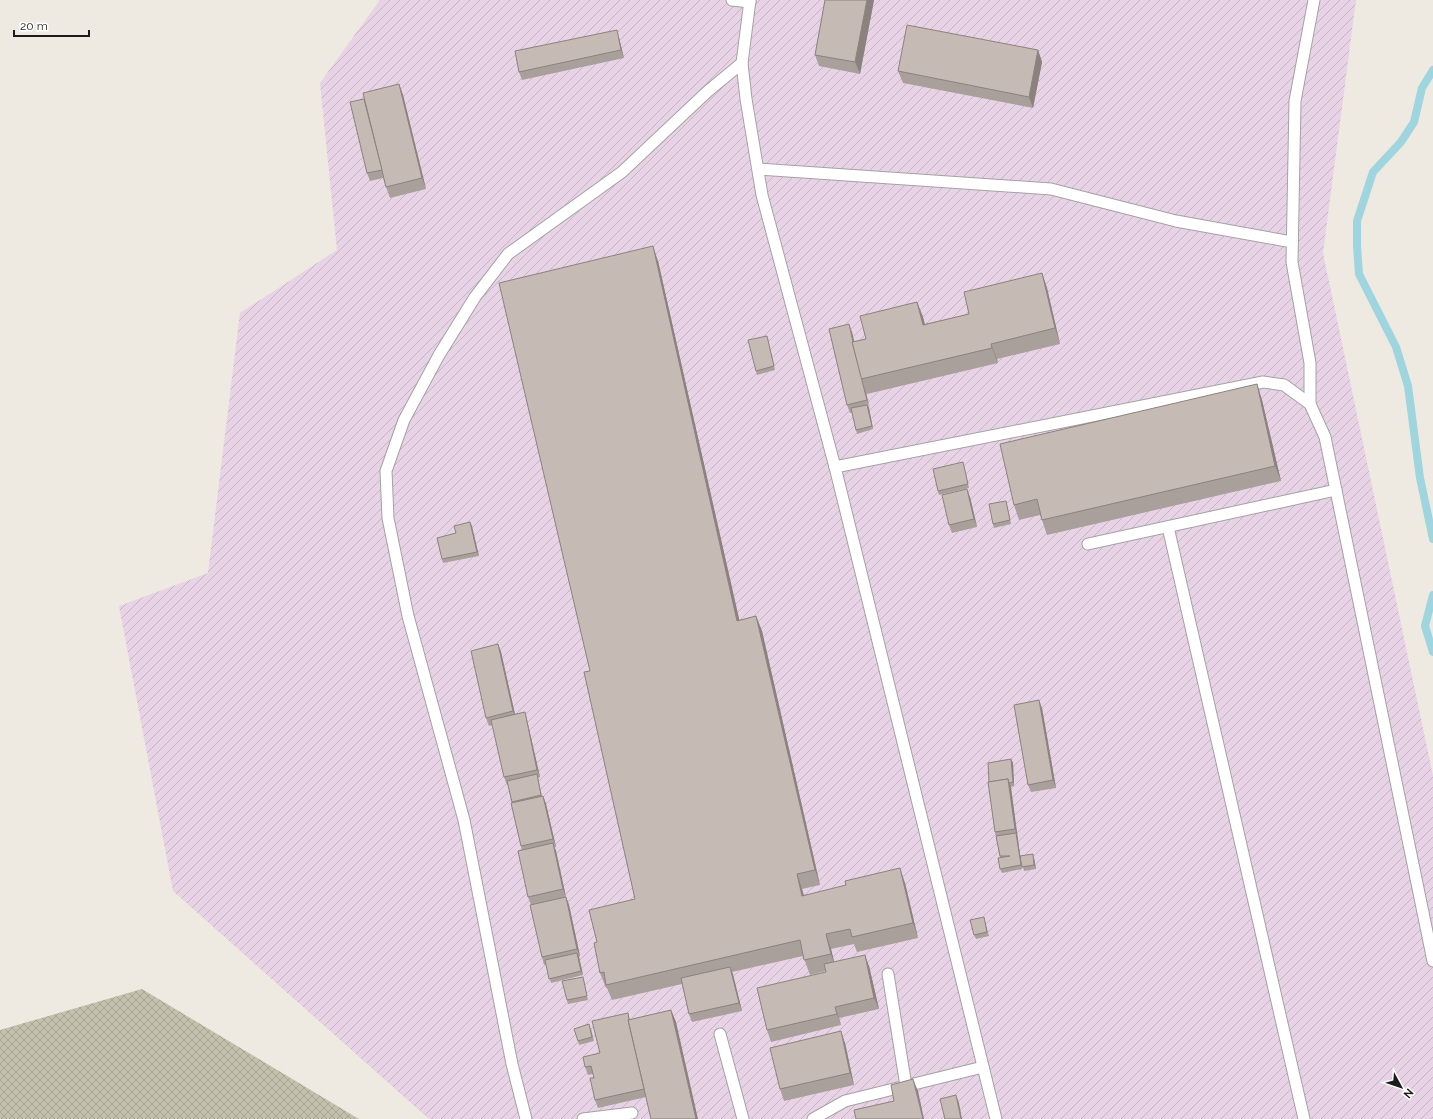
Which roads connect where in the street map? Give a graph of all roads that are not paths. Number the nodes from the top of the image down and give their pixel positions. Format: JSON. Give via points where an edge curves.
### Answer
{"nodes":[{"id":1,"x":732,"y":0,"type":"edge"},
{"id":2,"x":1314,"y":0,"type":"edge"},
{"id":3,"x":750,"y":1,"type":"edge"},
{"id":4,"x":742,"y":63,"type":"junction"},
{"id":5,"x":759,"y":169,"type":"junction"},
{"id":6,"x":1292,"y":242,"type":"junction"},
{"id":7,"x":1310,"y":404,"type":"junction"},
{"id":8,"x":835,"y":467,"type":"junction"},
{"id":9,"x":1336,"y":490,"type":"junction"},
{"id":10,"x":1168,"y":527,"type":"junction"},
{"id":11,"x":1088,"y":544,"type":"dead end"},
{"id":12,"x":1433,"y":961,"type":"edge"},
{"id":13,"x":888,"y":974,"type":"dead end"},
{"id":14,"x":720,"y":1034,"type":"dead end"},
{"id":15,"x":983,"y":1067,"type":"junction"},
{"id":16,"x":906,"y":1086,"type":"junction"},
{"id":17,"x":632,"y":1113,"type":"dead end"},
{"id":18,"x":526,"y":1119,"type":"edge"},
{"id":19,"x":583,"y":1119,"type":"edge"},
{"id":20,"x":743,"y":1119,"type":"edge"},
{"id":21,"x":813,"y":1119,"type":"edge"},
{"id":22,"x":996,"y":1119,"type":"edge"},
{"id":23,"x":1304,"y":1119,"type":"edge"}],
"edges":[{"from":1,"to":3,"type":"lane"},
{"from":2,"to":6,"type":"lane","via":[[1295,102]]},
{"from":3,"to":4,"type":"lane"},
{"from":4,"to":5,"type":"lane"},
{"from":4,"to":18,"type":"lane","via":[[708,91],[622,172],[508,254],[475,297],[439,355],[404,420],[386,472],[388,518],[408,616],[464,820],[512,1064]]},
{"from":5,"to":6,"type":"lane","via":[[1051,189],[1176,221]]},
{"from":5,"to":8,"type":"lane","via":[[762,195]]},
{"from":6,"to":7,"type":"lane","via":[[1292,262],[1310,363]]},
{"from":7,"to":8,"type":"lane","via":[[1284,385],[1263,382]]},
{"from":7,"to":9,"type":"lane","via":[[1325,437]]},
{"from":8,"to":15,"type":"lane"},
{"from":9,"to":10,"type":"lane"},
{"from":9,"to":12,"type":"lane"},
{"from":10,"to":11,"type":"lane"},
{"from":10,"to":23,"type":"lane"},
{"from":13,"to":16,"type":"lane"},
{"from":14,"to":20,"type":"lane"},
{"from":15,"to":16,"type":"lane"},
{"from":15,"to":22,"type":"lane"},
{"from":16,"to":21,"type":"lane","via":[[845,1101]]},
{"from":17,"to":19,"type":"lane"}]}
